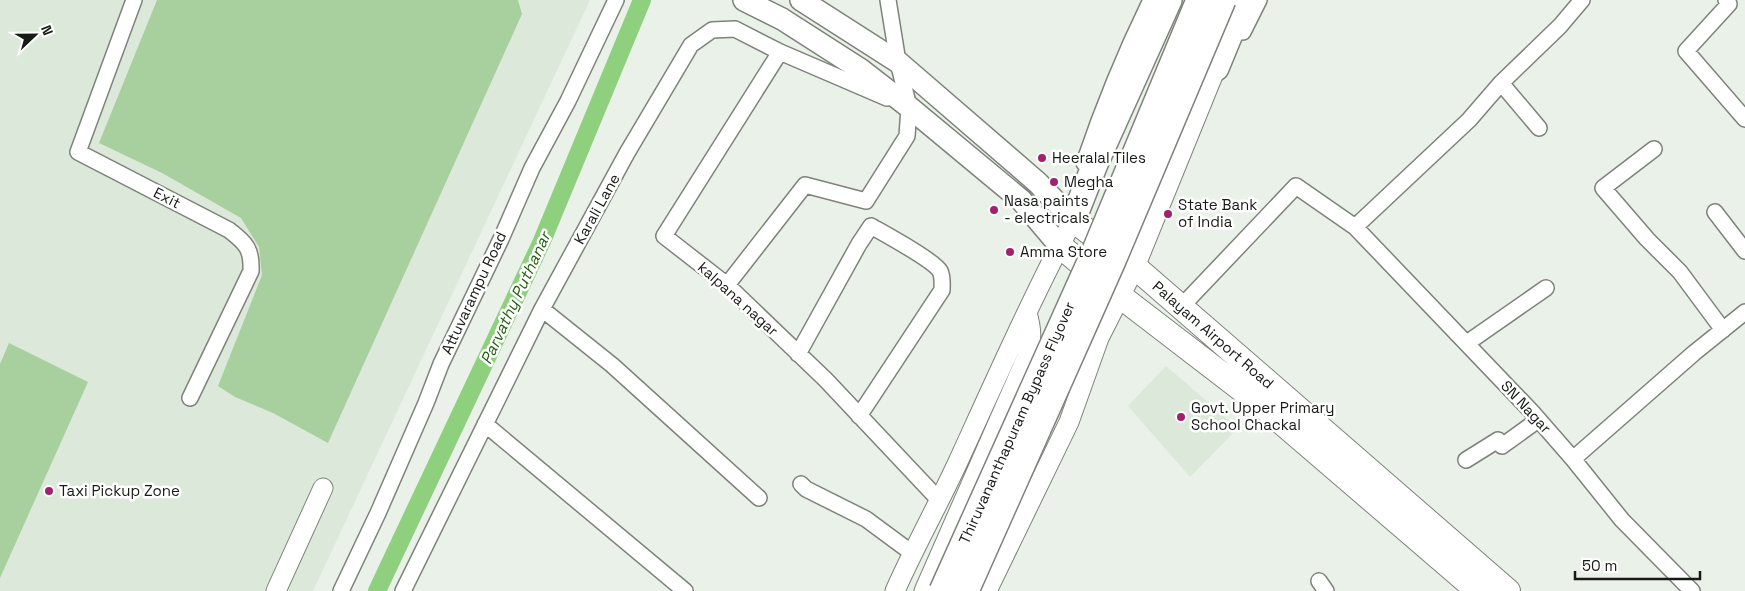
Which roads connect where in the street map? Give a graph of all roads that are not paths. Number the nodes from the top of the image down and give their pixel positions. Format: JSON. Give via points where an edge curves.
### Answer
{"nodes":[{"id":1,"x":134,"y":0,"type":"edge"},
{"id":2,"x":616,"y":0,"type":"edge"},
{"id":3,"x":744,"y":0,"type":"edge"},
{"id":4,"x":801,"y":0,"type":"edge"},
{"id":5,"x":888,"y":0,"type":"edge"},
{"id":6,"x":1151,"y":0,"type":"edge"},
{"id":7,"x":1169,"y":0,"type":"edge"},
{"id":8,"x":1199,"y":0,"type":"edge"},
{"id":9,"x":1223,"y":0,"type":"edge"},
{"id":10,"x":1244,"y":0,"type":"edge"},
{"id":11,"x":1258,"y":0,"type":"edge"},
{"id":12,"x":1582,"y":0,"type":"edge"},
{"id":13,"x":1726,"y":0,"type":"edge"},
{"id":14,"x":780,"y":52,"type":"junction"},
{"id":15,"x":898,"y":62,"type":"junction"},
{"id":16,"x":1216,"y":68,"type":"junction"},
{"id":17,"x":1501,"y":82,"type":"junction"},
{"id":18,"x":909,"y":107,"type":"junction"},
{"id":19,"x":1745,"y":119,"type":"edge"},
{"id":20,"x":1539,"y":128,"type":"dead end"},
{"id":21,"x":1654,"y":149,"type":"dead end"},
{"id":22,"x":1086,"y":186,"type":"junction"},
{"id":23,"x":866,"y":202,"type":"junction"},
{"id":24,"x":1715,"y":212,"type":"dead end"},
{"id":25,"x":1073,"y":220,"type":"junction"},
{"id":26,"x":871,"y":226,"type":"junction"},
{"id":27,"x":1355,"y":227,"type":"junction"},
{"id":28,"x":1060,"y":245,"type":"junction"},
{"id":29,"x":1745,"y":251,"type":"edge"},
{"id":30,"x":1113,"y":262,"type":"junction"},
{"id":31,"x":727,"y":286,"type":"junction"},
{"id":32,"x":1546,"y":288,"type":"dead end"},
{"id":33,"x":1120,"y":296,"type":"junction"},
{"id":34,"x":1180,"y":307,"type":"junction"},
{"id":35,"x":542,"y":309,"type":"junction"},
{"id":36,"x":1745,"y":312,"type":"edge"},
{"id":37,"x":1027,"y":313,"type":"junction"},
{"id":38,"x":1723,"y":330,"type":"junction"},
{"id":39,"x":1467,"y":343,"type":"junction"},
{"id":40,"x":798,"y":354,"type":"junction"},
{"id":41,"x":190,"y":398,"type":"dead end"},
{"id":42,"x":859,"y":416,"type":"junction"},
{"id":43,"x":1538,"y":420,"type":"junction"},
{"id":44,"x":485,"y":424,"type":"junction"},
{"id":45,"x":1573,"y":459,"type":"junction"},
{"id":46,"x":1466,"y":460,"type":"dead end"},
{"id":47,"x":801,"y":484,"type":"dead end"},
{"id":48,"x":323,"y":488,"type":"dead end"},
{"id":49,"x":759,"y":498,"type":"dead end"},
{"id":50,"x":940,"y":500,"type":"junction"},
{"id":51,"x":912,"y":553,"type":"junction"},
{"id":52,"x":276,"y":591,"type":"edge"},
{"id":53,"x":341,"y":591,"type":"edge"},
{"id":54,"x":403,"y":591,"type":"edge"},
{"id":55,"x":685,"y":591,"type":"edge"},
{"id":56,"x":896,"y":591,"type":"edge"},
{"id":57,"x":924,"y":591,"type":"edge"},
{"id":58,"x":942,"y":591,"type":"edge"},
{"id":59,"x":966,"y":591,"type":"edge"},
{"id":60,"x":987,"y":591,"type":"edge"},
{"id":61,"x":1478,"y":591,"type":"edge"},
{"id":62,"x":1508,"y":591,"type":"edge"},
{"id":63,"x":1692,"y":591,"type":"edge"}],
"edges":[{"from":1,"to":41,"type":"street","name":"Exit","via":[[78,152],[229,230],[244,242],[252,257],[252,271]]},
{"from":2,"to":53,"type":"street","name":"Attuvarampu Road","via":[[532,168]]},
{"from":3,"to":18,"type":"main road","via":[[782,20],[860,70]]},
{"from":4,"to":15,"type":"main road"},
{"from":5,"to":15,"type":"street"},
{"from":6,"to":22,"type":"street","via":[[1124,56],[1096,127],[1081,170]]},
{"from":7,"to":22,"type":"highway"},
{"from":8,"to":30,"type":"highway","bridge":true},
{"from":9,"to":30,"type":"highway","bridge":true},
{"from":10,"to":16,"type":"highway"},
{"from":11,"to":16,"type":"street","via":[[1239,41]]},
{"from":12,"to":17,"type":"street","via":[[1560,26]]},
{"from":13,"to":19,"type":"street","via":[[1730,4],[1686,51]]},
{"from":14,"to":18,"type":"street","name":"Karali Lane"},
{"from":14,"to":31,"type":"street","name":"kalpana nagar","via":[[664,236]]},
{"from":14,"to":35,"type":"street","name":"Karali Lane","via":[[735,29],[712,30],[691,45],[627,153]]},
{"from":15,"to":18,"type":"street"},
{"from":15,"to":25,"type":"main road","via":[[1038,183]]},
{"from":16,"to":30,"type":"street"},
{"from":17,"to":20,"type":"street"},
{"from":17,"to":27,"type":"street","via":[[1469,120]]},
{"from":18,"to":23,"type":"street","via":[[907,136]]},
{"from":18,"to":28,"type":"main road","via":[[1021,200]]},
{"from":21,"to":38,"type":"street","via":[[1603,188],[1680,272]]},
{"from":22,"to":25,"type":"highway"},
{"from":23,"to":26,"type":"street","via":[[863,211]]},
{"from":23,"to":31,"type":"street","via":[[805,185]]},
{"from":24,"to":29,"type":"street"},
{"from":25,"to":28,"type":"street"},
{"from":25,"to":30,"type":"main road","name":"Palayam Airport Road"},
{"from":26,"to":40,"type":"street"},
{"from":26,"to":42,"type":"street","via":[[934,265],[943,280],[942,290]]},
{"from":27,"to":34,"type":"street","name":"SN Nagar","via":[[1296,186]]},
{"from":27,"to":39,"type":"street","name":"SN Nagar"},
{"from":28,"to":33,"type":"main road","name":"Palayam Airport Road"},
{"from":28,"to":37,"type":"street"},
{"from":30,"to":33,"type":"street"},
{"from":30,"to":34,"type":"main road","name":"Palayam Airport Road"},
{"from":30,"to":58,"type":"highway","name":"Thiruvananthapuram Bypass Flyover","bridge":true},
{"from":30,"to":59,"type":"highway","name":"Thiruvananthapuram Bypass Flyover","bridge":true},
{"from":31,"to":40,"type":"street","name":"kalpana nagar"},
{"from":32,"to":39,"type":"street"},
{"from":33,"to":60,"type":"street","via":[[1099,338],[1069,422]]},
{"from":33,"to":61,"type":"main road","name":"Palayam Airport Road","via":[[1258,402]]},
{"from":34,"to":62,"type":"main road","name":"Palayam Airport Road"},
{"from":35,"to":44,"type":"street","name":"Karali Lane"},
{"from":35,"to":49,"type":"street","via":[[612,365]]},
{"from":36,"to":38,"type":"street"},
{"from":37,"to":50,"type":"street"},
{"from":37,"to":57,"type":"street","via":[[1032,329],[1027,357]]},
{"from":38,"to":45,"type":"street"},
{"from":39,"to":43,"type":"street","name":"SN Nagar"},
{"from":40,"to":42,"type":"street","name":"kalpana nagar"},
{"from":42,"to":50,"type":"street","name":"kalpana nagar"},
{"from":43,"to":45,"type":"street","name":"SN Nagar"},
{"from":43,"to":46,"type":"street","via":[[1502,446],[1498,440]]},
{"from":44,"to":54,"type":"street","name":"Karali Lane"},
{"from":44,"to":55,"type":"street"},
{"from":45,"to":63,"type":"street","name":"SN Nagar","via":[[1622,520]]},
{"from":47,"to":51,"type":"street","via":[[866,519]]},
{"from":48,"to":52,"type":"street"},
{"from":50,"to":51,"type":"street"},
{"from":51,"to":56,"type":"street"}]}
